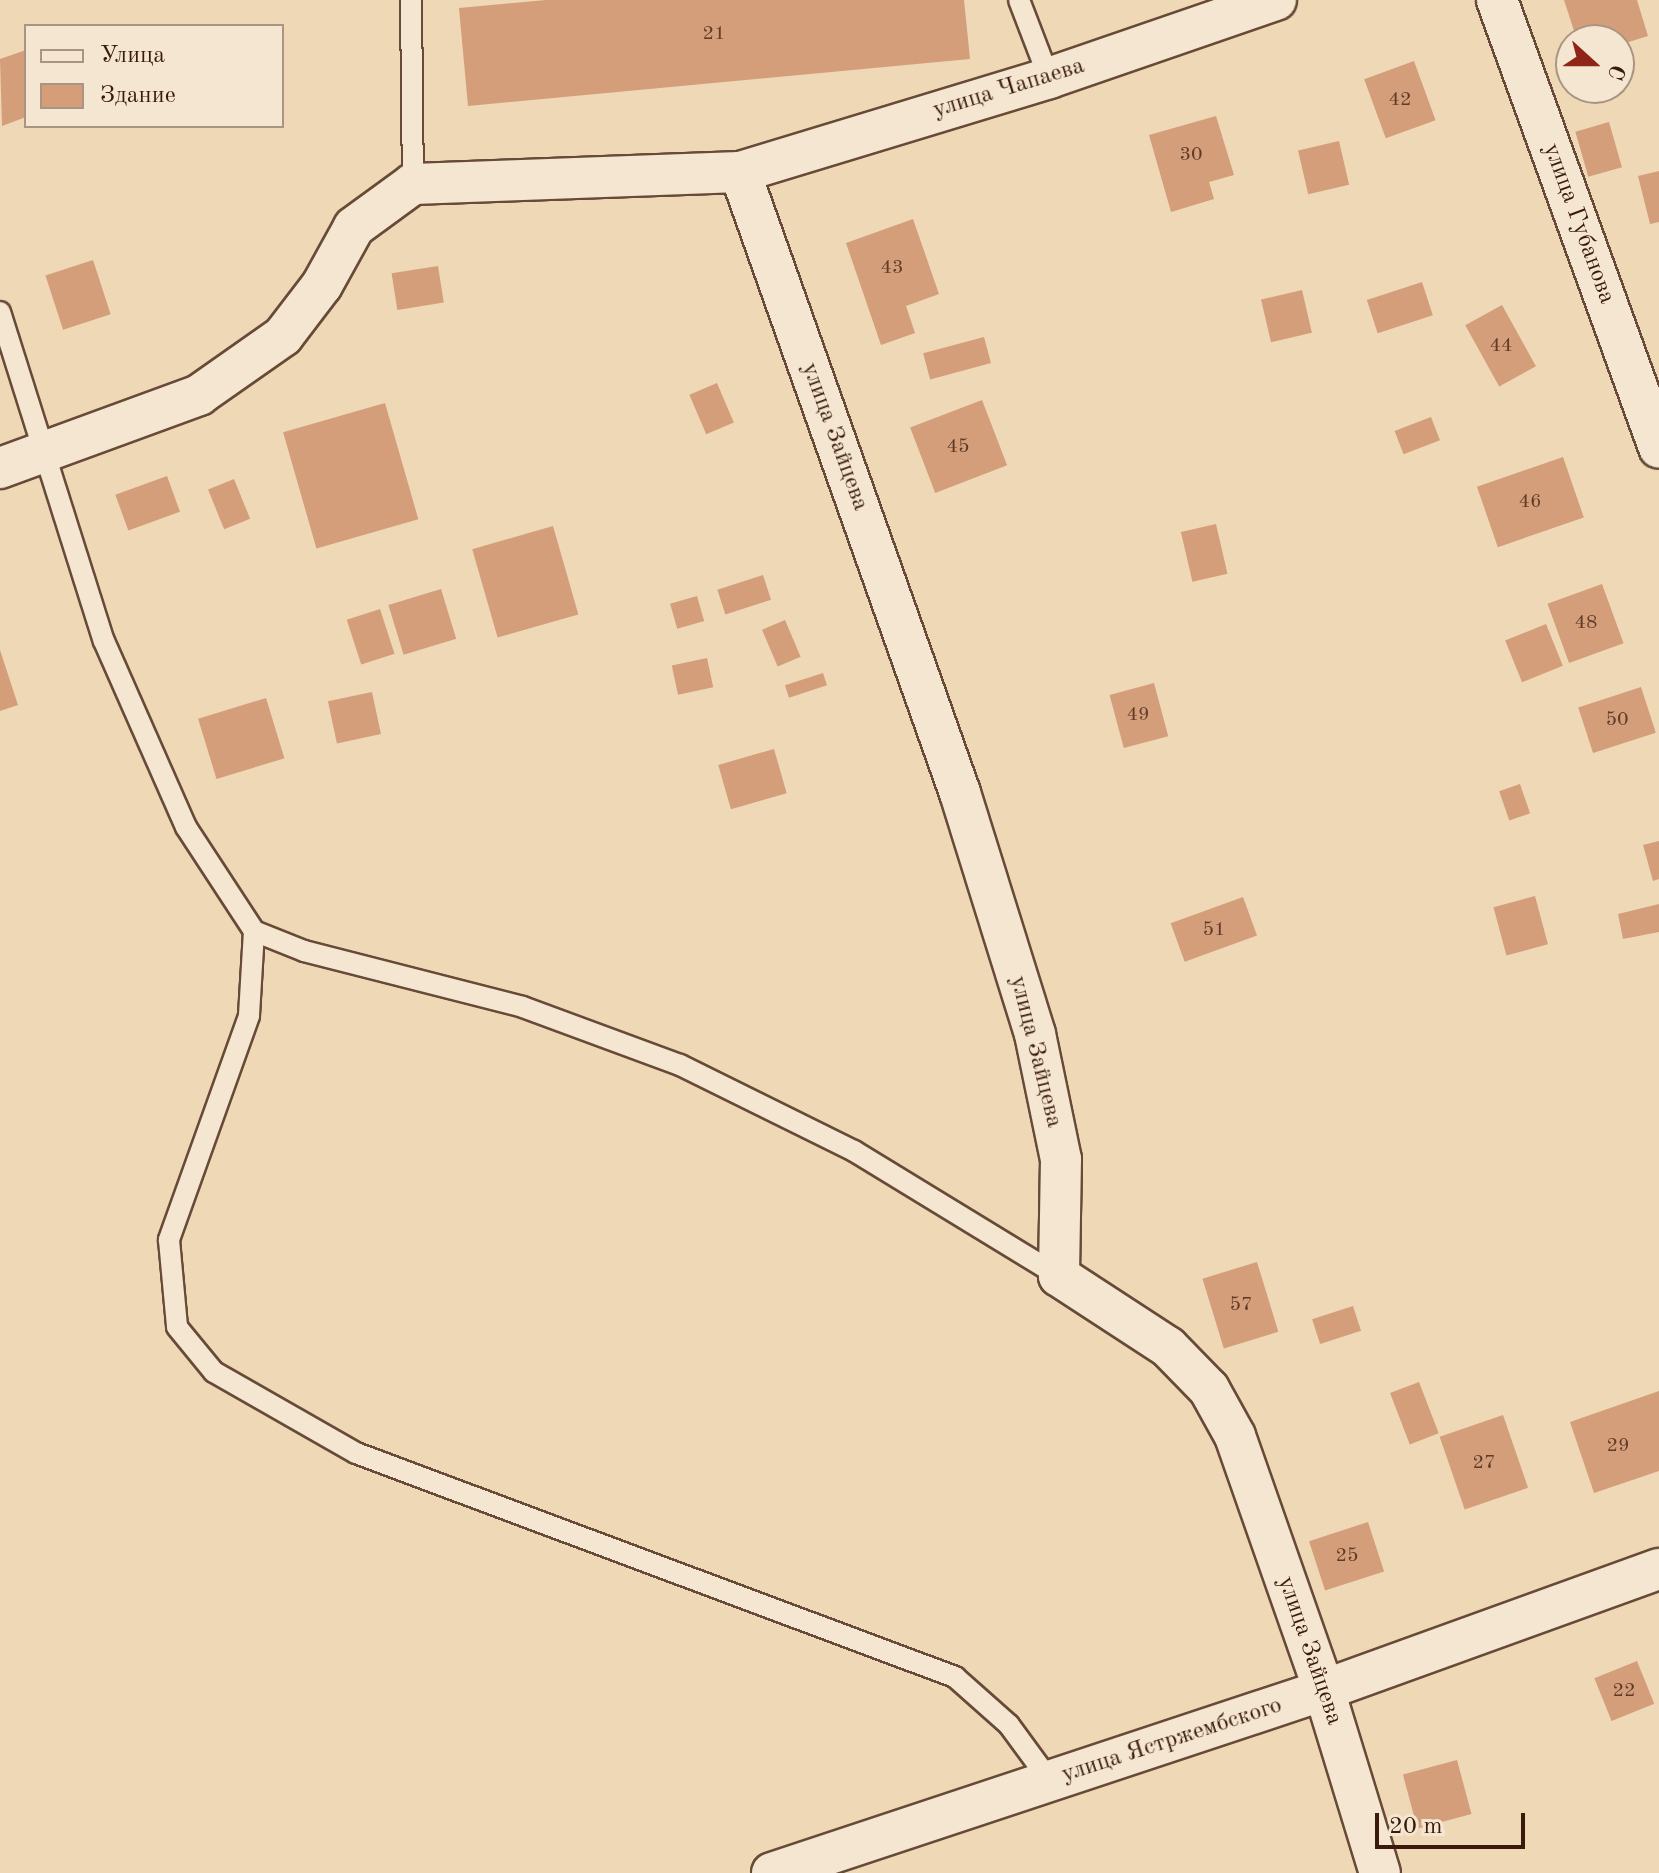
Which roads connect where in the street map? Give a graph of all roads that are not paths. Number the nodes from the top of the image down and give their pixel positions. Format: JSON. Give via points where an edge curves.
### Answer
{"nodes":[{"id":1,"x":411,"y":0,"type":"edge"},
{"id":2,"x":1019,"y":0,"type":"edge"},
{"id":3,"x":1276,"y":0,"type":"edge"},
{"id":4,"x":1497,"y":0,"type":"edge"},
{"id":5,"x":1049,"y":78,"type":"junction"},
{"id":6,"x":740,"y":172,"type":"junction"},
{"id":7,"x":413,"y":184,"type":"junction"},
{"id":8,"x":0,"y":312,"type":"edge"},
{"id":9,"x":1659,"y":448,"type":"edge"},
{"id":10,"x":44,"y":450,"type":"junction"},
{"id":11,"x":0,"y":468,"type":"edge"},
{"id":12,"x":254,"y":931,"type":"junction"},
{"id":13,"x":1059,"y":1276,"type":"junction"},
{"id":14,"x":1659,"y":1569,"type":"edge"},
{"id":15,"x":1324,"y":1690,"type":"junction"},
{"id":16,"x":1050,"y":1781,"type":"junction"},
{"id":17,"x":772,"y":1873,"type":"edge"},
{"id":18,"x":1380,"y":1873,"type":"edge"}],
"edges":[{"from":1,"to":7,"type":"lane"},
{"from":2,"to":5,"type":"lane"},
{"from":3,"to":5,"type":"street","name":"улица Чапаева"},
{"from":4,"to":9,"type":"street","name":"улица Губанова"},
{"from":5,"to":6,"type":"street","name":"улица Чапаева"},
{"from":6,"to":7,"type":"street","name":"улица Чапаева"},
{"from":6,"to":13,"type":"street","name":"улица Зайцева","via":[[960,793],[1035,1034],[1061,1159]]},
{"from":7,"to":10,"type":"street","via":[[354,227],[322,285],[283,336],[199,395]]},
{"from":8,"to":10,"type":"lane"},
{"from":10,"to":11,"type":"street"},
{"from":10,"to":12,"type":"lane","via":[[110,656],[186,827]]},
{"from":12,"to":13,"type":"lane","via":[[304,951],[523,1007],[680,1065],[854,1151]]},
{"from":12,"to":16,"type":"lane","via":[[249,1016],[169,1240],[177,1327],[214,1372],[356,1453],[955,1677],[1009,1725]]},
{"from":13,"to":15,"type":"street","name":"улица Зайцева","via":[[1168,1347],[1209,1389],[1235,1436]]},
{"from":14,"to":15,"type":"street","name":"улица Ястржембского"},
{"from":15,"to":16,"type":"street","name":"улица Ястржембского"},
{"from":15,"to":18,"type":"street","name":"улица Зайцева"},
{"from":16,"to":17,"type":"street","name":"улица Ястржембского"}]}
